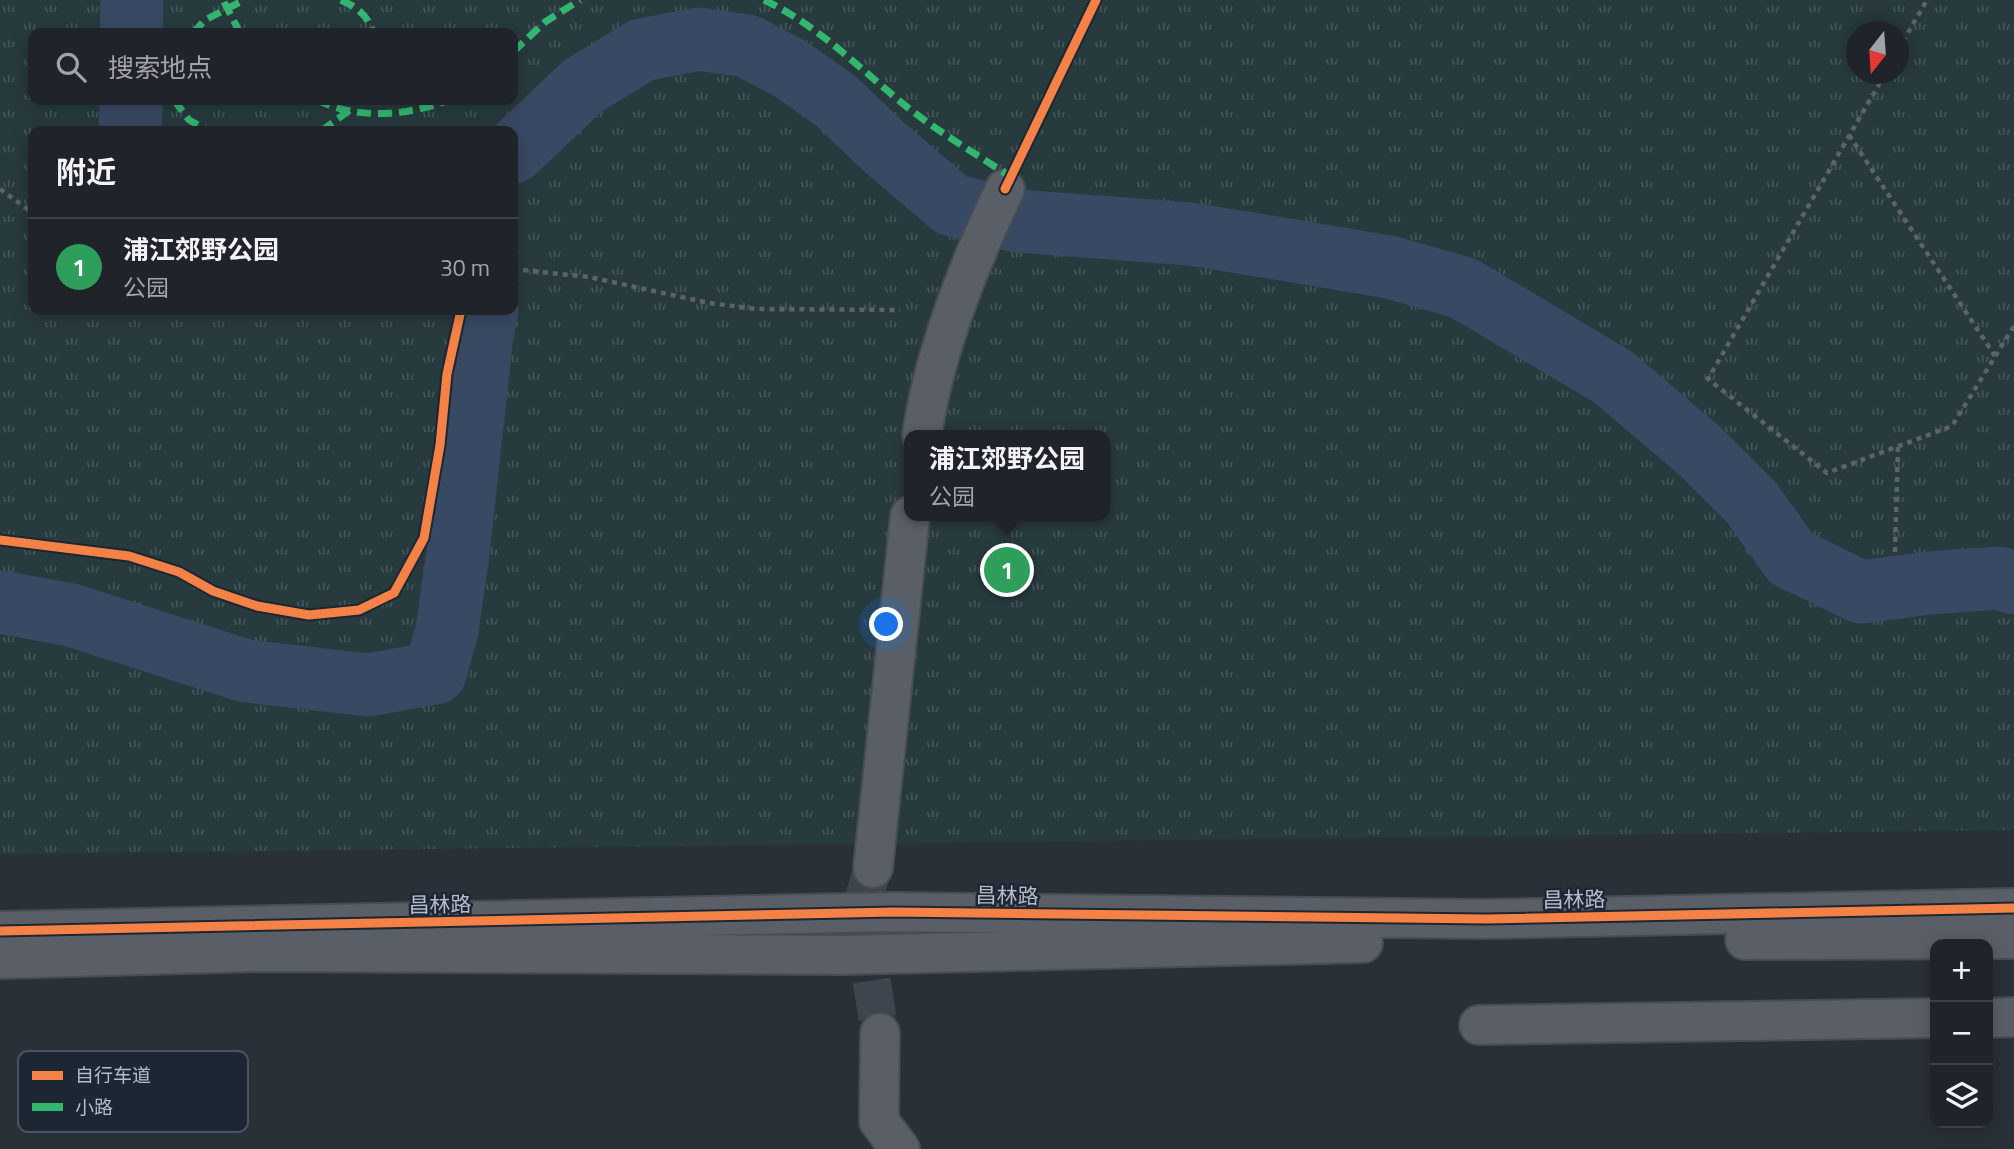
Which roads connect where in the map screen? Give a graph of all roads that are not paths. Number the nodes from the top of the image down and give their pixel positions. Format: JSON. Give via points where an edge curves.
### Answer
{"nodes":[{"id":1,"x":1005,"y":188,"type":"dead end"},
{"id":2,"x":923,"y":430,"type":"edge"},
{"id":3,"x":909,"y":521,"type":"edge"},
{"id":4,"x":873,"y":868,"type":"tunnel mouth"},
{"id":5,"x":2014,"y":908,"type":"edge"},
{"id":6,"x":0,"y":931,"type":"edge"},
{"id":7,"x":2014,"y":939,"type":"edge"},
{"id":8,"x":0,"y":959,"type":"edge"},
{"id":9,"x":1993,"y":1017,"type":"edge"},
{"id":10,"x":2014,"y":1017,"type":"edge"},
{"id":11,"x":1930,"y":1018,"type":"edge"},
{"id":12,"x":1479,"y":1025,"type":"dead end"},
{"id":13,"x":880,"y":1033,"type":"tunnel mouth"},
{"id":14,"x":900,"y":1149,"type":"edge"}],
"edges":[{"from":1,"to":2,"type":"street","via":[[944,341]]},
{"from":3,"to":4,"type":"street"},
{"from":5,"to":6,"type":"street","name":"昌林路","via":[[1486,919],[894,912]]},
{"from":7,"to":8,"type":"street","name":"昌林路","via":[[1485,940],[841,955],[260,952]]},
{"from":9,"to":10,"type":"street"},
{"from":11,"to":12,"type":"street"},
{"from":13,"to":14,"type":"street","via":[[879,1121]]}]}
